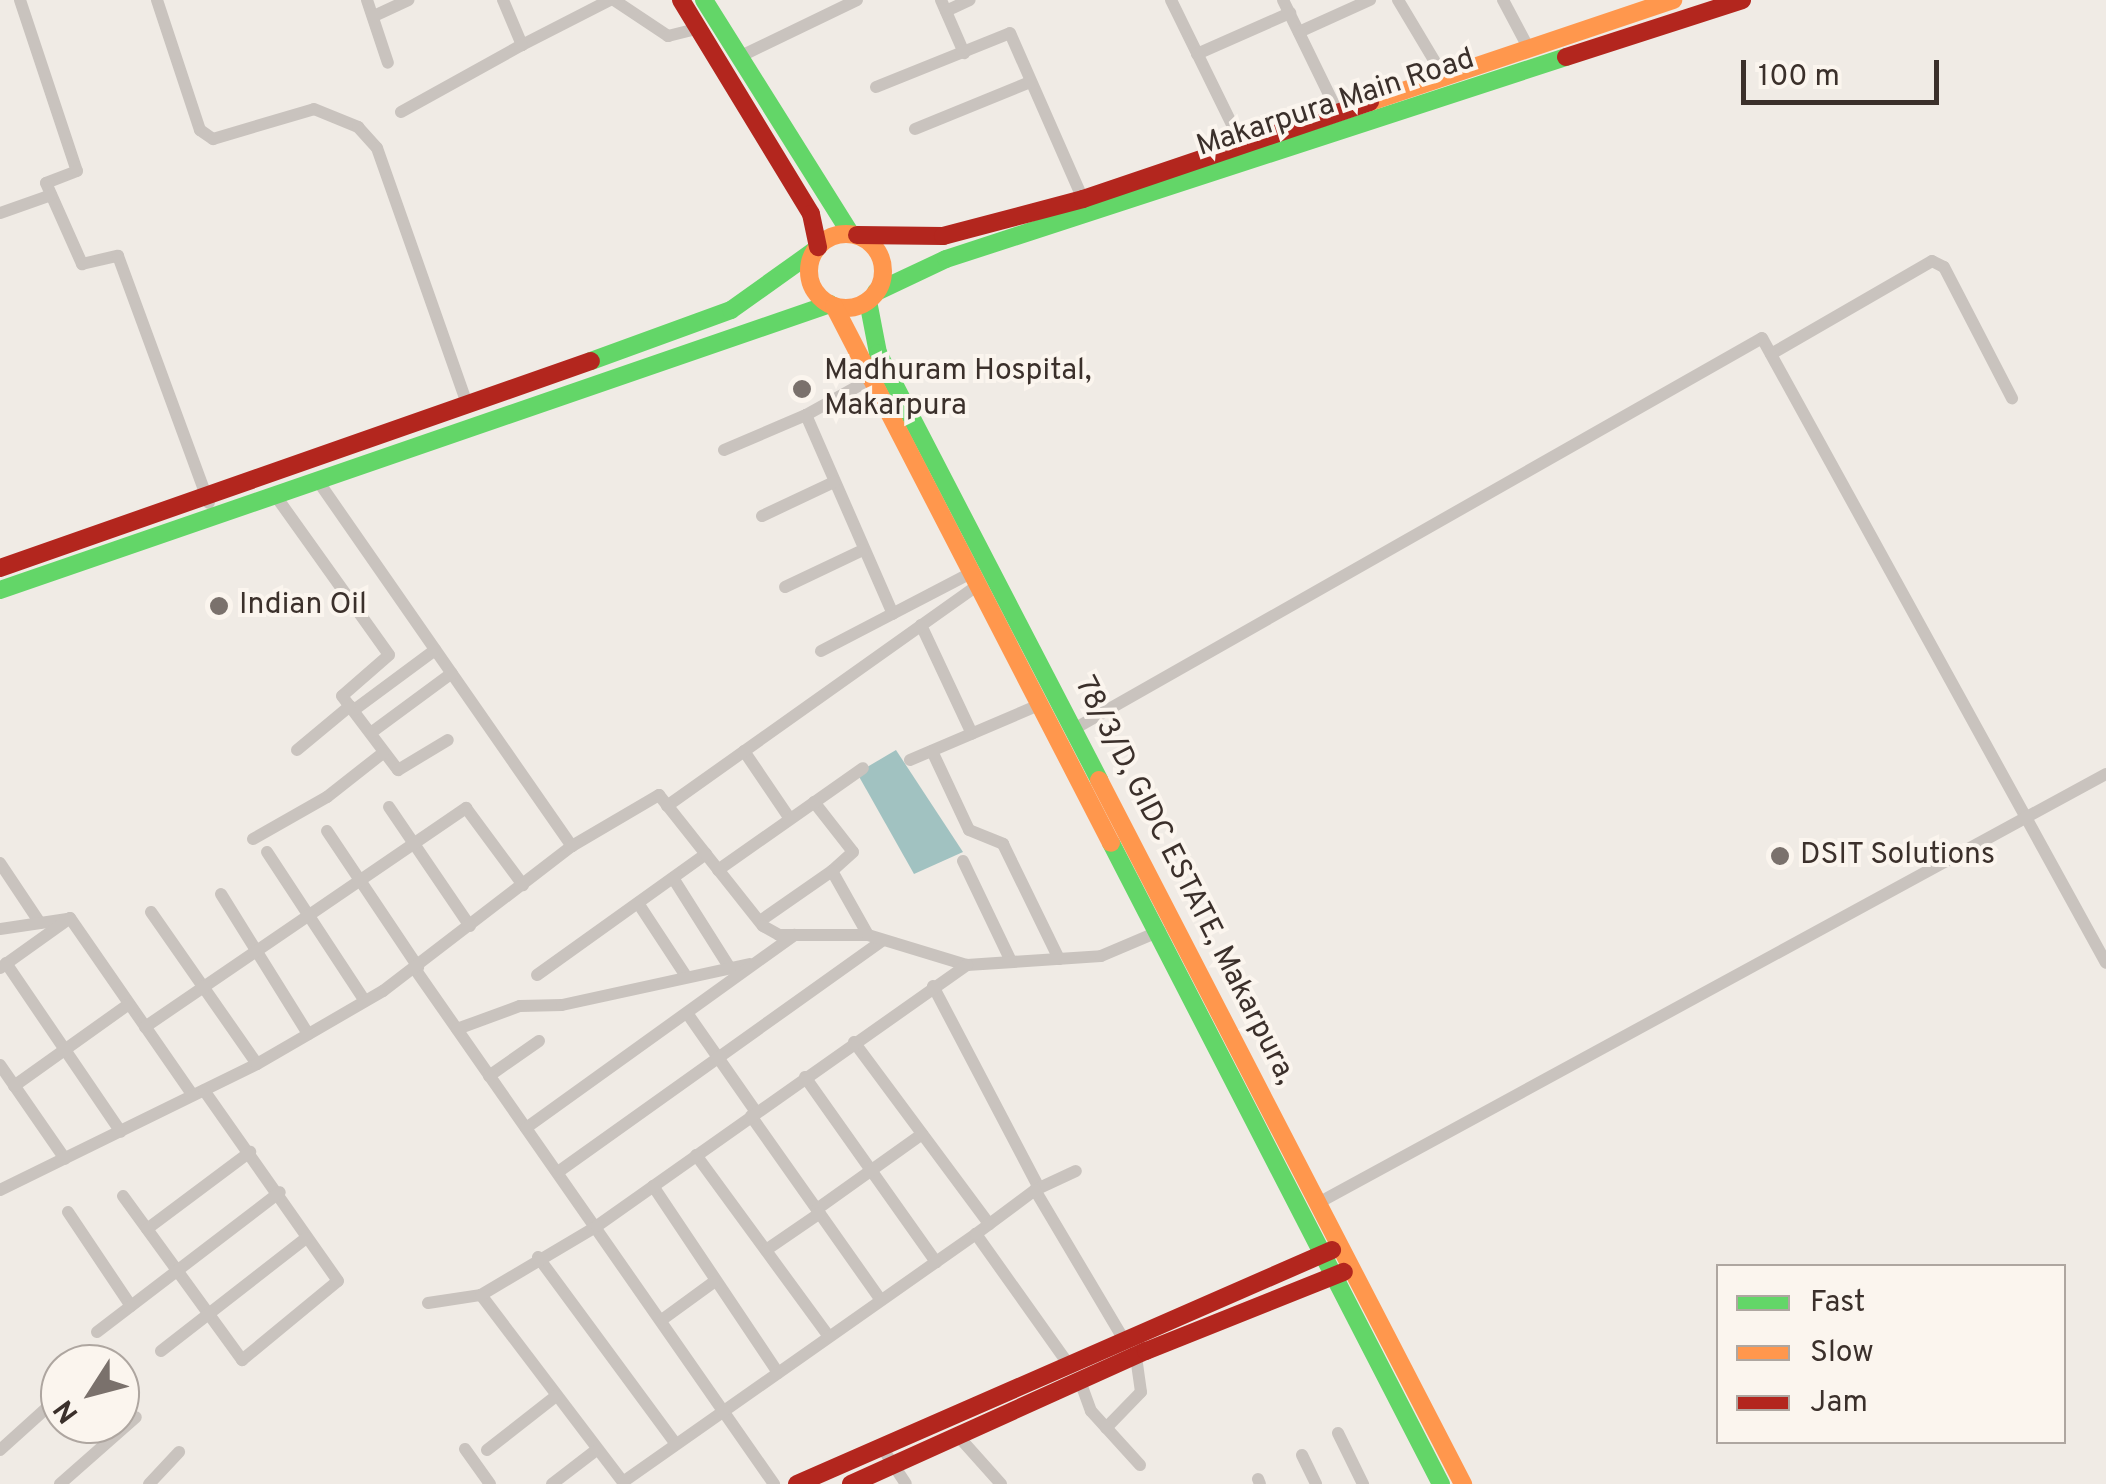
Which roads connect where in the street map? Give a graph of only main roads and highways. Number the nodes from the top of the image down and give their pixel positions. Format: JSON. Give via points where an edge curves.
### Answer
{"nodes":[{"id":1,"x":681,"y":0,"type":"edge"},
{"id":2,"x":704,"y":0,"type":"edge"},
{"id":3,"x":1674,"y":0,"type":"edge"},
{"id":4,"x":1742,"y":0,"type":"edge"},
{"id":5,"x":854,"y":235,"type":"junction"},
{"id":6,"x":816,"y":248,"type":"junction"},
{"id":7,"x":872,"y":297,"type":"junction"},
{"id":8,"x":832,"y":305,"type":"junction"},
{"id":9,"x":210,"y":507,"type":"junction"},
{"id":10,"x":0,"y":568,"type":"edge"},
{"id":11,"x":0,"y":590,"type":"edge"},
{"id":12,"x":1342,"y":1246,"type":"junction"},
{"id":13,"x":1321,"y":1255,"type":"junction"},
{"id":14,"x":1353,"y":1268,"type":"junction"},
{"id":15,"x":1331,"y":1278,"type":"junction"},
{"id":16,"x":1074,"y":1373,"type":"junction"},
{"id":17,"x":797,"y":1484,"type":"edge"},
{"id":18,"x":852,"y":1484,"type":"edge"},
{"id":19,"x":1441,"y":1484,"type":"edge"},
{"id":20,"x":1463,"y":1484,"type":"edge"}],
"edges":[{"from":1,"to":6,"type":"main road","via":[[811,214]]},
{"from":2,"to":5,"type":"main road"},
{"from":3,"to":5,"type":"main road","name":"Makarpura Main Road","via":[[1083,199],[943,236]]},
{"from":4,"to":7,"type":"main road","name":"Makarpura Main Road","via":[[946,260]]},
{"from":5,"to":6,"type":"main road","via":[[833,235]]},
{"from":5,"to":7,"type":"main road","via":[[881,259]]},
{"from":6,"to":8,"type":"main road","via":[[810,283]]},
{"from":6,"to":9,"type":"main road","via":[[731,310]]},
{"from":7,"to":8,"type":"main road"},
{"from":7,"to":12,"type":"main road","name":"78/3/D, GIDC ESTATE, Makarpura,","via":[[878,352]]},
{"from":8,"to":9,"type":"main road","via":[[275,495]]},
{"from":8,"to":13,"type":"main road","name":"78/3/D, GIDC ESTATE, Makarpura,"},
{"from":9,"to":10,"type":"main road"},
{"from":9,"to":11,"type":"main road"},
{"from":12,"to":13,"type":"main road"},
{"from":12,"to":14,"type":"main road","name":"78/3/D, GIDC ESTATE, Makarpura,"},
{"from":13,"to":15,"type":"main road","name":"78/3/D, GIDC ESTATE, Makarpura,"},
{"from":13,"to":16,"type":"main road","via":[[1123,1338]]},
{"from":14,"to":15,"type":"main road"},
{"from":14,"to":20,"type":"main road","name":"78/3/D, GIDC ESTATE, Makarpura,"},
{"from":15,"to":16,"type":"main road"},
{"from":15,"to":19,"type":"main road","name":"78/3/D, GIDC ESTATE, Makarpura,"},
{"from":16,"to":17,"type":"main road"},
{"from":16,"to":18,"type":"main road","via":[[959,1437]]}]}
